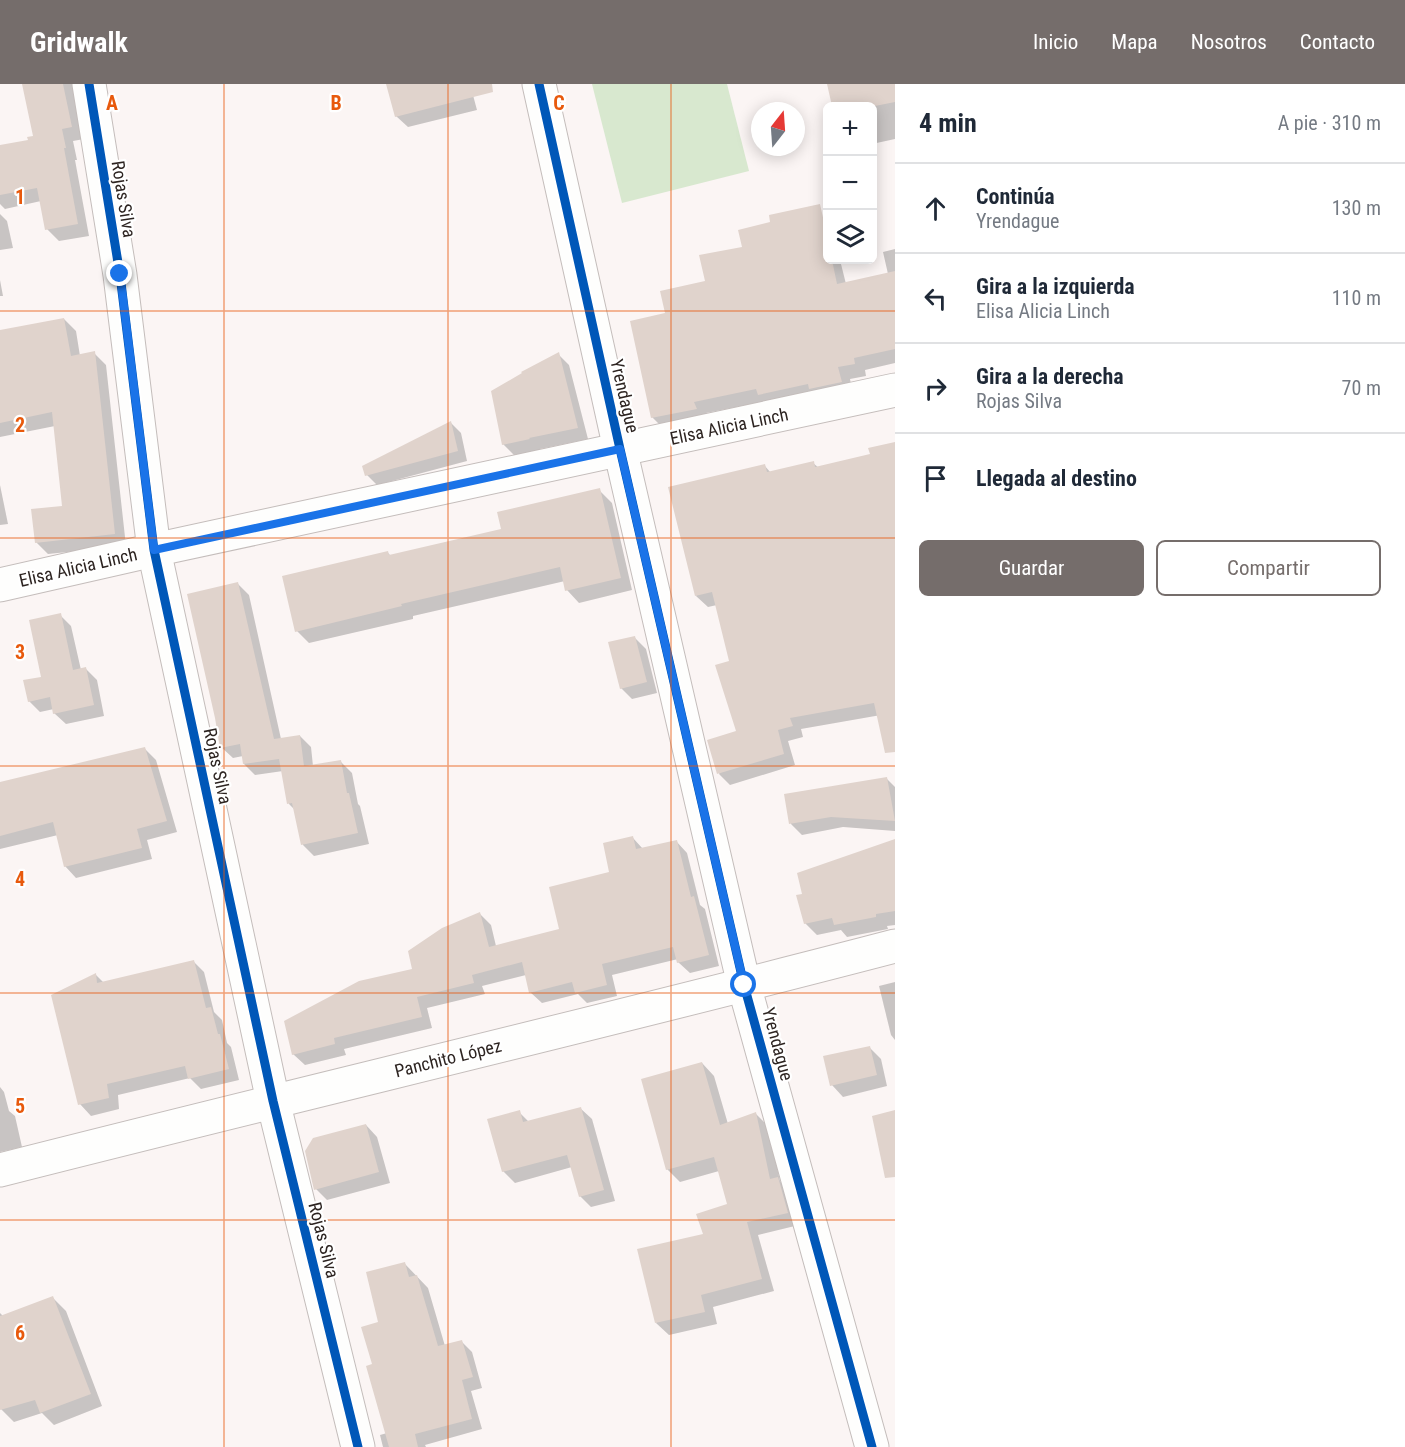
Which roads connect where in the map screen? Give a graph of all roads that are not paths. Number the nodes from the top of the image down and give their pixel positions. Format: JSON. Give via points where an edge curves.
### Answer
{"nodes":[{"id":1,"x":89,"y":84,"type":"edge"},
{"id":2,"x":538,"y":84,"type":"edge"},
{"id":3,"x":895,"y":390,"type":"edge"},
{"id":4,"x":620,"y":449,"type":"junction"},
{"id":5,"x":154,"y":550,"type":"junction"},
{"id":6,"x":0,"y":585,"type":"edge"},
{"id":7,"x":895,"y":946,"type":"edge"},
{"id":8,"x":744,"y":985,"type":"junction"},
{"id":9,"x":273,"y":1101,"type":"junction"},
{"id":10,"x":0,"y":1170,"type":"edge"},
{"id":11,"x":358,"y":1447,"type":"edge"},
{"id":12,"x":872,"y":1447,"type":"edge"}],
"edges":[{"from":1,"to":5,"type":"street","name":"Rojas Silva","via":[[120,274]]},
{"from":2,"to":4,"type":"street","name":"Yrendague"},
{"from":3,"to":4,"type":"street","name":"Elisa Alicia Linch"},
{"from":4,"to":5,"type":"street","name":"Elisa Alicia Linch"},
{"from":4,"to":8,"type":"street","name":"Yrendague"},
{"from":5,"to":6,"type":"street","name":"Elisa Alicia Linch"},
{"from":5,"to":9,"type":"street","name":"Rojas Silva"},
{"from":7,"to":8,"type":"street","name":"Panchito López"},
{"from":8,"to":9,"type":"street","name":"Panchito López"},
{"from":8,"to":12,"type":"street","name":"Yrendague"},
{"from":9,"to":10,"type":"street","name":"Panchito López"},
{"from":9,"to":11,"type":"street","name":"Rojas Silva"}]}
